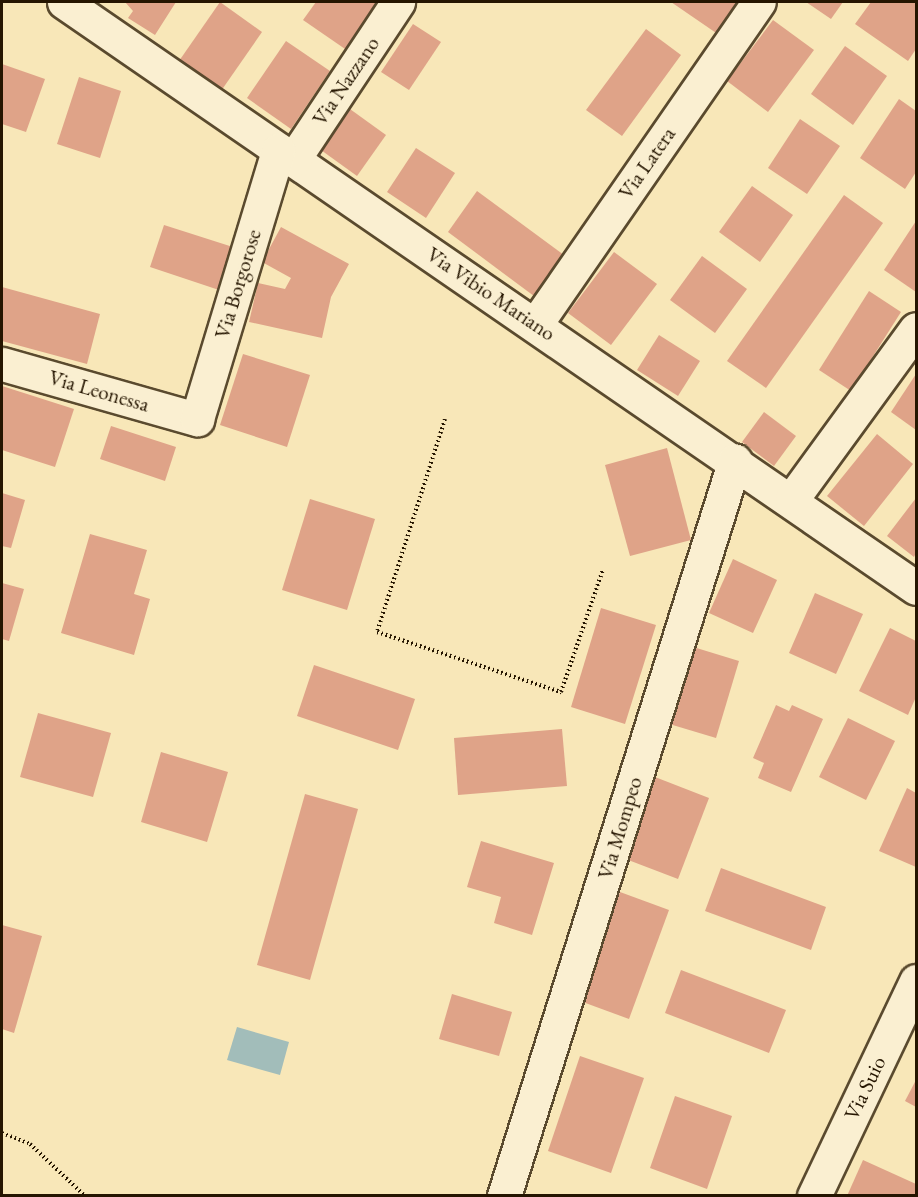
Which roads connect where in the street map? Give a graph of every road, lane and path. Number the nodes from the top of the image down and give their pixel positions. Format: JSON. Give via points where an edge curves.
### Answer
{"nodes":[{"id":1,"x":64,"y":2,"type":"edge"},
{"id":2,"x":398,"y":2,"type":"edge"},
{"id":3,"x":759,"y":2,"type":"edge"},
{"id":4,"x":286,"y":155,"type":"junction"},
{"id":5,"x":535,"y":325,"type":"junction"},
{"id":6,"x":916,"y":329,"type":"edge"},
{"id":7,"x":2,"y":364,"type":"edge"},
{"id":8,"x":197,"y":419,"type":"joint"},
{"id":9,"x":446,"y":419,"type":"dead end"},
{"id":10,"x":735,"y":460,"type":"junction"},
{"id":11,"x":792,"y":499,"type":"junction"},
{"id":12,"x":603,"y":569,"type":"dead end"},
{"id":13,"x":916,"y":588,"type":"edge"},
{"id":14,"x":916,"y":981,"type":"edge"},
{"id":15,"x":2,"y":1133,"type":"edge"},
{"id":16,"x":85,"y":1196,"type":"edge"},
{"id":17,"x":504,"y":1196,"type":"edge"},
{"id":18,"x":814,"y":1196,"type":"edge"}],
"edges":[{"from":1,"to":4,"type":"street","name":"Via Vibio Mariano"},
{"from":2,"to":4,"type":"street","name":"Via Nazzano"},
{"from":3,"to":5,"type":"street","name":"Via Latera"},
{"from":4,"to":5,"type":"street","name":"Via Vibio Mariano"},
{"from":4,"to":8,"type":"street","name":"Via Borgorose"},
{"from":5,"to":10,"type":"street","name":"Via Vibio Mariano"},
{"from":6,"to":11,"type":"street"},
{"from":7,"to":8,"type":"street","name":"Via Leonessa"},
{"from":9,"to":12,"type":"path","via":[[377,632],[561,692]]},
{"from":10,"to":11,"type":"street","name":"Via Vibio Mariano"},
{"from":10,"to":17,"type":"street","name":"Via Mompeo"},
{"from":11,"to":13,"type":"street","name":"Via Vibio Mariano"},
{"from":14,"to":18,"type":"street","name":"Via Suio"},
{"from":15,"to":16,"type":"path","via":[[30,1144]]}]}
